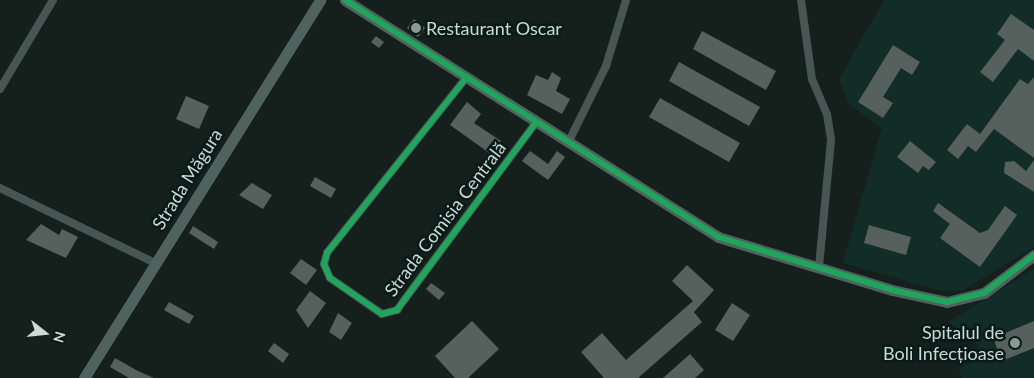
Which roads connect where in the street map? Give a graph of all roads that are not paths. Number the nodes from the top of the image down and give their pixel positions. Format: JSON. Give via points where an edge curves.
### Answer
{"nodes":[{"id":1,"x":53,"y":0,"type":"edge"},
{"id":2,"x":320,"y":0,"type":"edge"},
{"id":3,"x":345,"y":0,"type":"edge"},
{"id":4,"x":626,"y":0,"type":"edge"},
{"id":5,"x":800,"y":0,"type":"edge"},
{"id":6,"x":466,"y":78,"type":"junction"},
{"id":7,"x":0,"y":89,"type":"edge"},
{"id":8,"x":535,"y":124,"type":"junction"},
{"id":9,"x":568,"y":143,"type":"junction"},
{"id":10,"x":0,"y":188,"type":"edge"},
{"id":11,"x":1034,"y":254,"type":"edge"},
{"id":12,"x":155,"y":263,"type":"junction"},
{"id":13,"x":819,"y":268,"type":"junction"},
{"id":14,"x":86,"y":377,"type":"edge"}],
"edges":[{"from":1,"to":7,"type":"street"},
{"from":2,"to":12,"type":"street","name":"Strada Măgura"},
{"from":3,"to":6,"type":"street"},
{"from":4,"to":9,"type":"street","via":[[606,66]]},
{"from":5,"to":13,"type":"street","via":[[812,79],[827,114],[831,140]]},
{"from":6,"to":8,"type":"street"},
{"from":6,"to":8,"type":"street","name":"Strada Comisia Centrală","via":[[326,254],[324,264],[330,278],[382,314],[397,310],[406,299]]},
{"from":8,"to":9,"type":"street"},
{"from":9,"to":13,"type":"street","via":[[708,233]]},
{"from":10,"to":12,"type":"street"},
{"from":11,"to":13,"type":"street","via":[[984,293],[960,301],[930,299]]},
{"from":12,"to":14,"type":"street","name":"Strada Măgura"}]}
